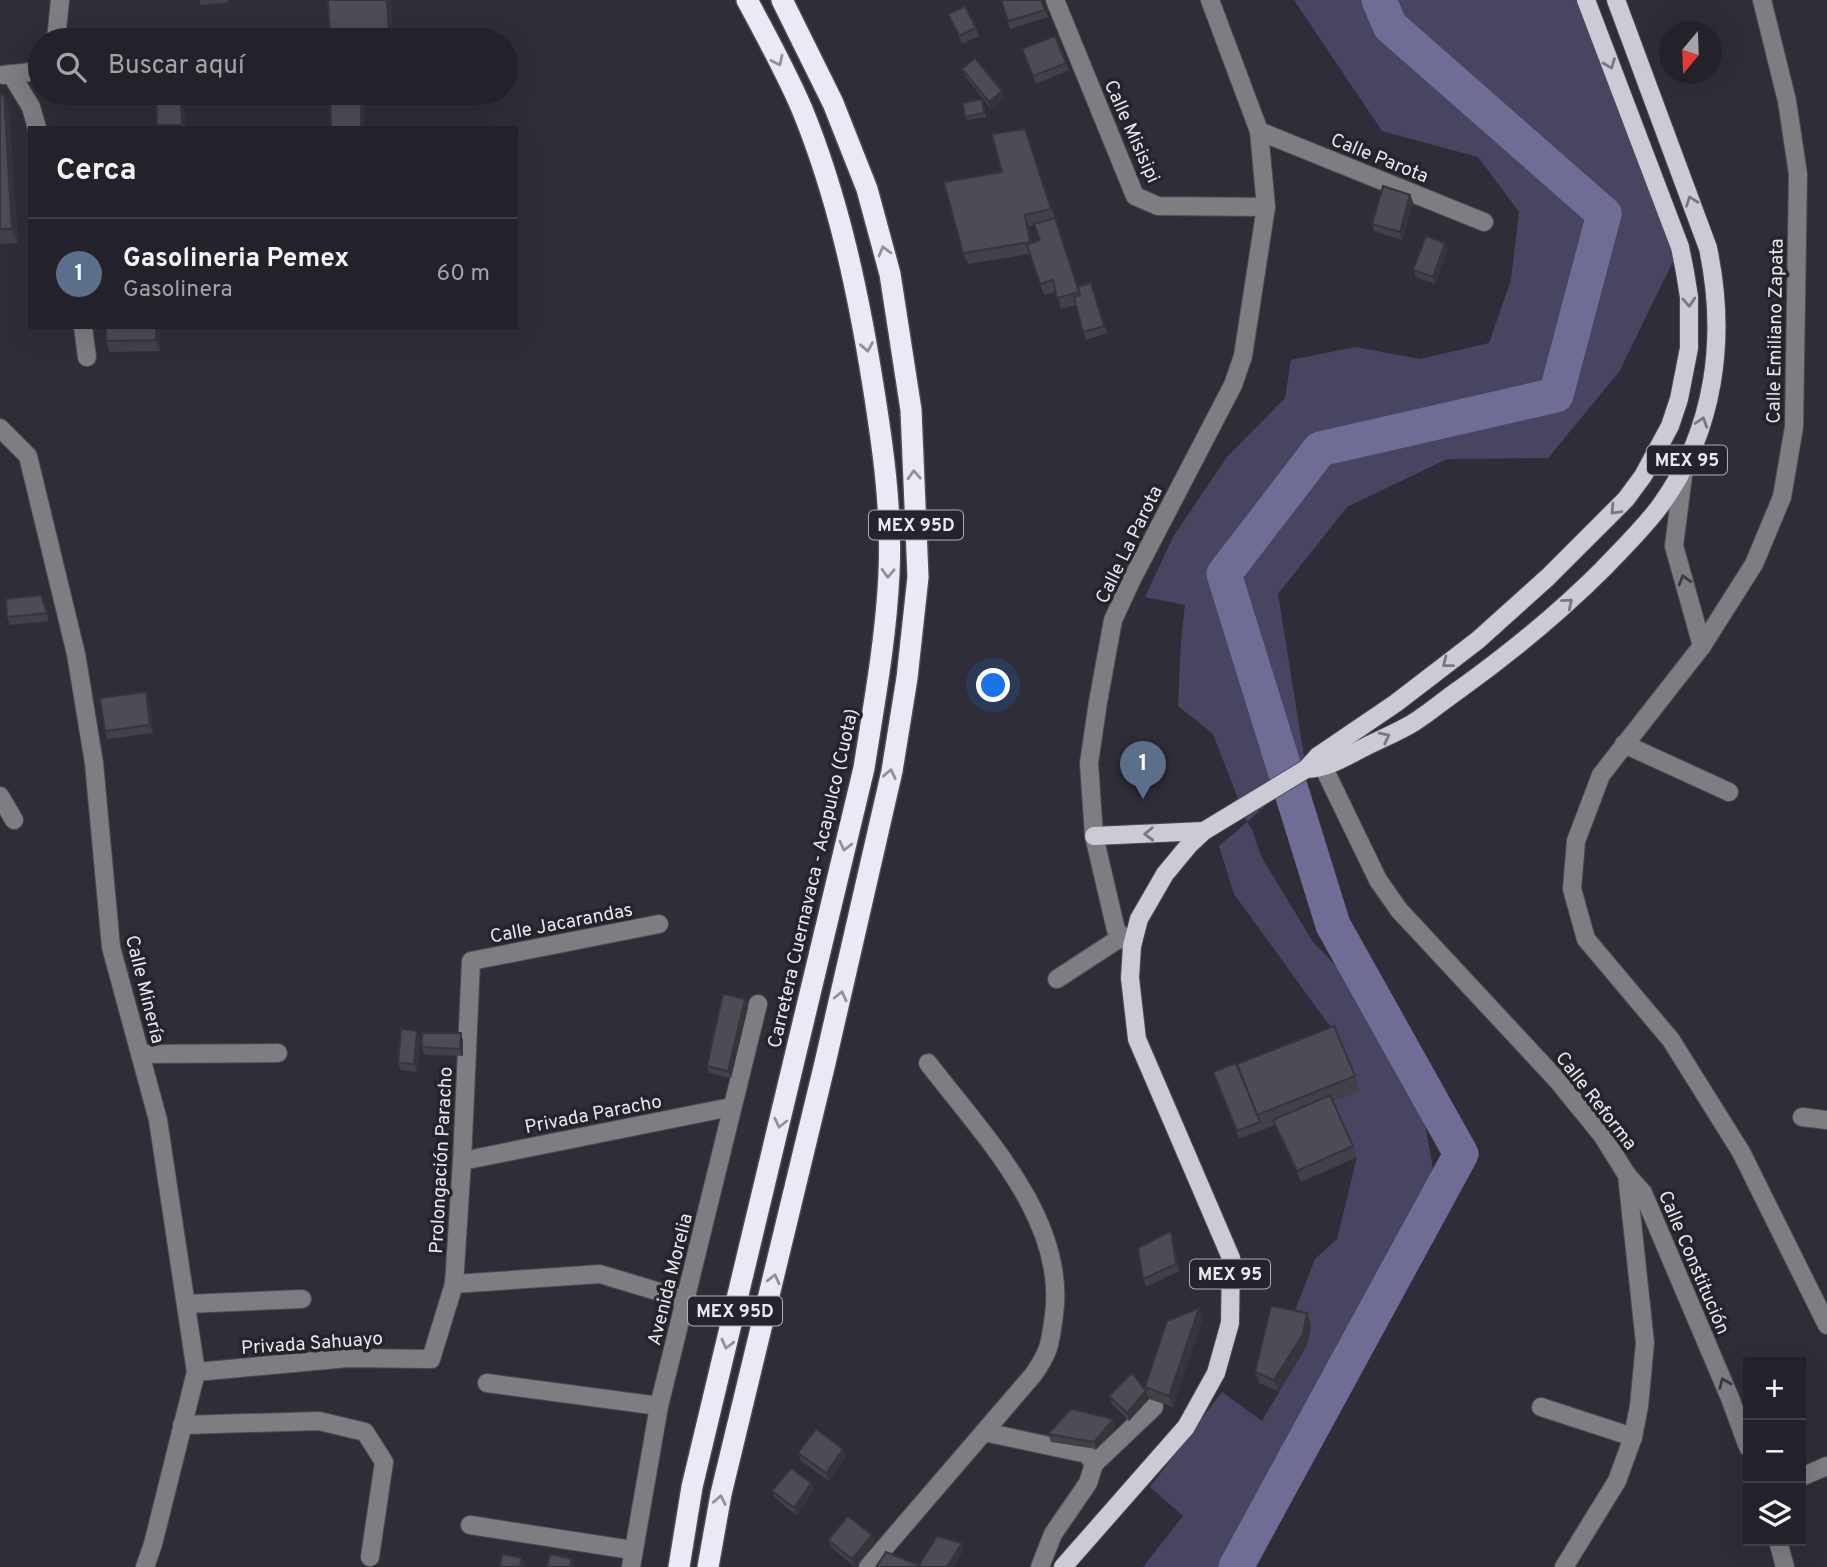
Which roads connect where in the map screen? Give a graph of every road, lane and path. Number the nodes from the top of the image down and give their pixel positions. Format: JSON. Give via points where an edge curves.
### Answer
{"nodes":[{"id":1,"x":61,"y":0,"type":"edge"},
{"id":2,"x":747,"y":0,"type":"edge"},
{"id":3,"x":782,"y":0,"type":"edge"},
{"id":4,"x":1055,"y":0,"type":"edge"},
{"id":5,"x":1210,"y":0,"type":"edge"},
{"id":6,"x":1586,"y":0,"type":"edge"},
{"id":7,"x":1616,"y":0,"type":"edge"},
{"id":8,"x":1762,"y":0,"type":"edge"},
{"id":9,"x":58,"y":28,"type":"edge"},
{"id":10,"x":28,"y":72,"type":"edge"},
{"id":11,"x":6,"y":74,"type":"edge"},
{"id":12,"x":28,"y":103,"type":"edge"},
{"id":13,"x":29,"y":105,"type":"edge"},
{"id":14,"x":36,"y":126,"type":"edge"},
{"id":15,"x":1259,"y":131,"type":"junction"},
{"id":16,"x":1266,"y":207,"type":"junction"},
{"id":17,"x":1484,"y":222,"type":"dead end"},
{"id":18,"x":83,"y":329,"type":"edge"},
{"id":19,"x":87,"y":357,"type":"dead end"},
{"id":20,"x":0,"y":428,"type":"edge"},
{"id":21,"x":1685,"y":466,"type":"junction"},
{"id":22,"x":1702,"y":646,"type":"junction"},
{"id":23,"x":1624,"y":744,"type":"junction"},
{"id":24,"x":1311,"y":767,"type":"junction"},
{"id":25,"x":1729,"y":792,"type":"dead end"},
{"id":26,"x":0,"y":796,"type":"edge"},
{"id":27,"x":14,"y":820,"type":"dead end"},
{"id":28,"x":1204,"y":831,"type":"junction"},
{"id":29,"x":1094,"y":836,"type":"junction"},
{"id":30,"x":659,"y":924,"type":"dead end"},
{"id":31,"x":1127,"y":941,"type":"junction"},
{"id":32,"x":471,"y":961,"type":"joint"},
{"id":33,"x":1057,"y":979,"type":"dead end"},
{"id":34,"x":758,"y":1004,"type":"dead end"},
{"id":35,"x":140,"y":1054,"type":"junction"},
{"id":36,"x":278,"y":1054,"type":"dead end"},
{"id":37,"x":928,"y":1063,"type":"dead end"},
{"id":38,"x":731,"y":1107,"type":"junction"},
{"id":39,"x":1801,"y":1118,"type":"dead end"},
{"id":40,"x":1827,"y":1120,"type":"edge"},
{"id":41,"x":462,"y":1161,"type":"junction"},
{"id":42,"x":1627,"y":1175,"type":"junction"},
{"id":43,"x":454,"y":1283,"type":"junction"},
{"id":44,"x":302,"y":1298,"type":"dead end"},
{"id":45,"x":687,"y":1300,"type":"junction"},
{"id":46,"x":186,"y":1304,"type":"junction"},
{"id":47,"x":1827,"y":1325,"type":"edge"},
{"id":48,"x":431,"y":1359,"type":"joint"},
{"id":49,"x":196,"y":1371,"type":"junction"},
{"id":50,"x":487,"y":1384,"type":"dead end"},
{"id":51,"x":659,"y":1406,"type":"junction"},
{"id":52,"x":1154,"y":1407,"type":"edge"},
{"id":53,"x":1541,"y":1407,"type":"dead end"},
{"id":54,"x":182,"y":1425,"type":"junction"},
{"id":55,"x":984,"y":1432,"type":"junction"},
{"id":56,"x":1743,"y":1433,"type":"edge"},
{"id":57,"x":1633,"y":1437,"type":"junction"},
{"id":58,"x":1094,"y":1464,"type":"junction"},
{"id":59,"x":1827,"y":1466,"type":"edge"},
{"id":60,"x":1806,"y":1475,"type":"edge"},
{"id":61,"x":470,"y":1525,"type":"dead end"},
{"id":62,"x":1779,"y":1546,"type":"edge"},
{"id":63,"x":370,"y":1557,"type":"dead end"},
{"id":64,"x":631,"y":1559,"type":"edge"},
{"id":65,"x":145,"y":1567,"type":"edge"},
{"id":66,"x":678,"y":1567,"type":"edge"},
{"id":67,"x":708,"y":1567,"type":"edge"},
{"id":68,"x":868,"y":1567,"type":"edge"},
{"id":69,"x":1040,"y":1567,"type":"edge"},
{"id":70,"x":1063,"y":1567,"type":"edge"},
{"id":71,"x":1564,"y":1567,"type":"edge"},
{"id":72,"x":1785,"y":1567,"type":"edge"}],
"edges":[{"from":1,"to":9,"type":"street"},
{"from":2,"to":66,"type":"highway","name":"Carretera Cuernavaca - Acapulco (Cuota)","number":"MEX 95D","one_way":true,"via":[[802,109],[855,281],[884,463],[889,574],[863,768],[692,1487]]},
{"from":67,"to":3,"type":"highway","number":"MEX 95D","one_way":true,"via":[[721,1494],[892,771],[918,577],[911,410],[890,274],[867,189],[833,103]]},
{"from":4,"to":16,"type":"street","name":"Calle Misisipi","via":[[1135,196],[1158,206]]},
{"from":5,"to":15,"type":"street","name":"Calle La Parota"},
{"from":6,"to":24,"type":"main road","number":"MEX 95","one_way":true,"via":[[1685,272],[1689,348],[1670,426],[1626,499],[1548,577],[1467,648]]},
{"from":21,"to":7,"type":"main road","number":"MEX 95","one_way":true,"via":[[1714,370],[1718,332],[1714,276],[1708,248]]},
{"from":8,"to":22,"type":"street","name":"Calle Emiliano Zapata","via":[[1787,101],[1798,174],[1794,427],[1782,497],[1754,564]]},
{"from":10,"to":11,"type":"street"},
{"from":11,"to":12,"type":"street"},
{"from":13,"to":14,"type":"street"},
{"from":15,"to":16,"type":"street","name":"Calle La Parota"},
{"from":15,"to":17,"type":"street","name":"Calle Parota"},
{"from":16,"to":29,"type":"street","name":"Calle La Parota","via":[[1243,356],[1114,620],[1089,763]]},
{"from":18,"to":19,"type":"street"},
{"from":20,"to":35,"type":"street","name":"Calle Minería","via":[[28,456],[76,654],[94,763],[111,947]]},
{"from":22,"to":21,"type":"street","one_way":true,"via":[[1674,546]]},
{"from":24,"to":21,"type":"main road","number":"MEX 95","one_way":true,"via":[[1412,724],[1497,663],[1577,596],[1631,541]]},
{"from":22,"to":23,"type":"street","name":"Calle Emiliano Zapata"},
{"from":23,"to":25,"type":"street"},
{"from":23,"to":47,"type":"street","name":"Calle Emiliano Zapata","via":[[1601,775],[1576,841],[1572,889],[1586,939],[1671,1040],[1741,1153]]},
{"from":24,"to":28,"type":"main road","number":"MEX 95"},
{"from":24,"to":42,"type":"street","name":"Calle Reforma","via":[[1399,910],[1558,1080]]},
{"from":26,"to":27,"type":"street"},
{"from":28,"to":29,"type":"main road","one_way":true},
{"from":28,"to":31,"type":"main road","number":"MEX 95","via":[[1165,874]]},
{"from":29,"to":31,"type":"street","name":"Calle La Parota","via":[[1116,930]]},
{"from":30,"to":32,"type":"street","name":"Calle Jacarandas"},
{"from":31,"to":33,"type":"street"},
{"from":31,"to":70,"type":"main road","number":"MEX 95","via":[[1137,1039],[1231,1258],[1230,1322],[1216,1373],[1186,1427]]},
{"from":32,"to":41,"type":"street","name":"Prolongación Paracho"},
{"from":34,"to":38,"type":"street","name":"Avenida Morelia"},
{"from":35,"to":36,"type":"street"},
{"from":35,"to":46,"type":"street","name":"Calle Minería","via":[[158,1121]]},
{"from":37,"to":55,"type":"street","via":[[1034,1210],[1057,1291],[1048,1354]]},
{"from":38,"to":41,"type":"street","name":"Privada Paracho"},
{"from":38,"to":45,"type":"street","name":"Avenida Morelia"},
{"from":39,"to":40,"type":"street"},
{"from":41,"to":43,"type":"street","name":"Prolongación Paracho"},
{"from":56,"to":42,"type":"street","name":"Calle Constitución","one_way":true,"via":[[1643,1193]]},
{"from":42,"to":57,"type":"street","name":"Calle Reforma","via":[[1645,1343]]},
{"from":43,"to":45,"type":"street","via":[[600,1275]]},
{"from":43,"to":48,"type":"street","name":"Prolongación Paracho"},
{"from":44,"to":46,"type":"street"},
{"from":45,"to":51,"type":"street","name":"Avenida Morelia"},
{"from":46,"to":49,"type":"street","name":"Calle Minería"},
{"from":48,"to":49,"type":"street","name":"Privada Sahuayo","via":[[348,1358]]},
{"from":49,"to":54,"type":"street","name":"Calle Minería"},
{"from":50,"to":51,"type":"street"},
{"from":51,"to":64,"type":"street","name":"Avenida Morelia"},
{"from":52,"to":58,"type":"street"},
{"from":53,"to":57,"type":"street"},
{"from":54,"to":63,"type":"street","via":[[319,1421],[365,1432],[384,1462]]},
{"from":54,"to":65,"type":"street","name":"Calle Minería"},
{"from":55,"to":58,"type":"street","via":[[1087,1454]]},
{"from":55,"to":68,"type":"street"},
{"from":57,"to":71,"type":"street","name":"Calle Reforma","via":[[1617,1481]]},
{"from":58,"to":69,"type":"street","via":[[1088,1483],[1053,1534]]},
{"from":59,"to":60,"type":"street"},
{"from":61,"to":64,"type":"street"},
{"from":62,"to":72,"type":"street"}]}
